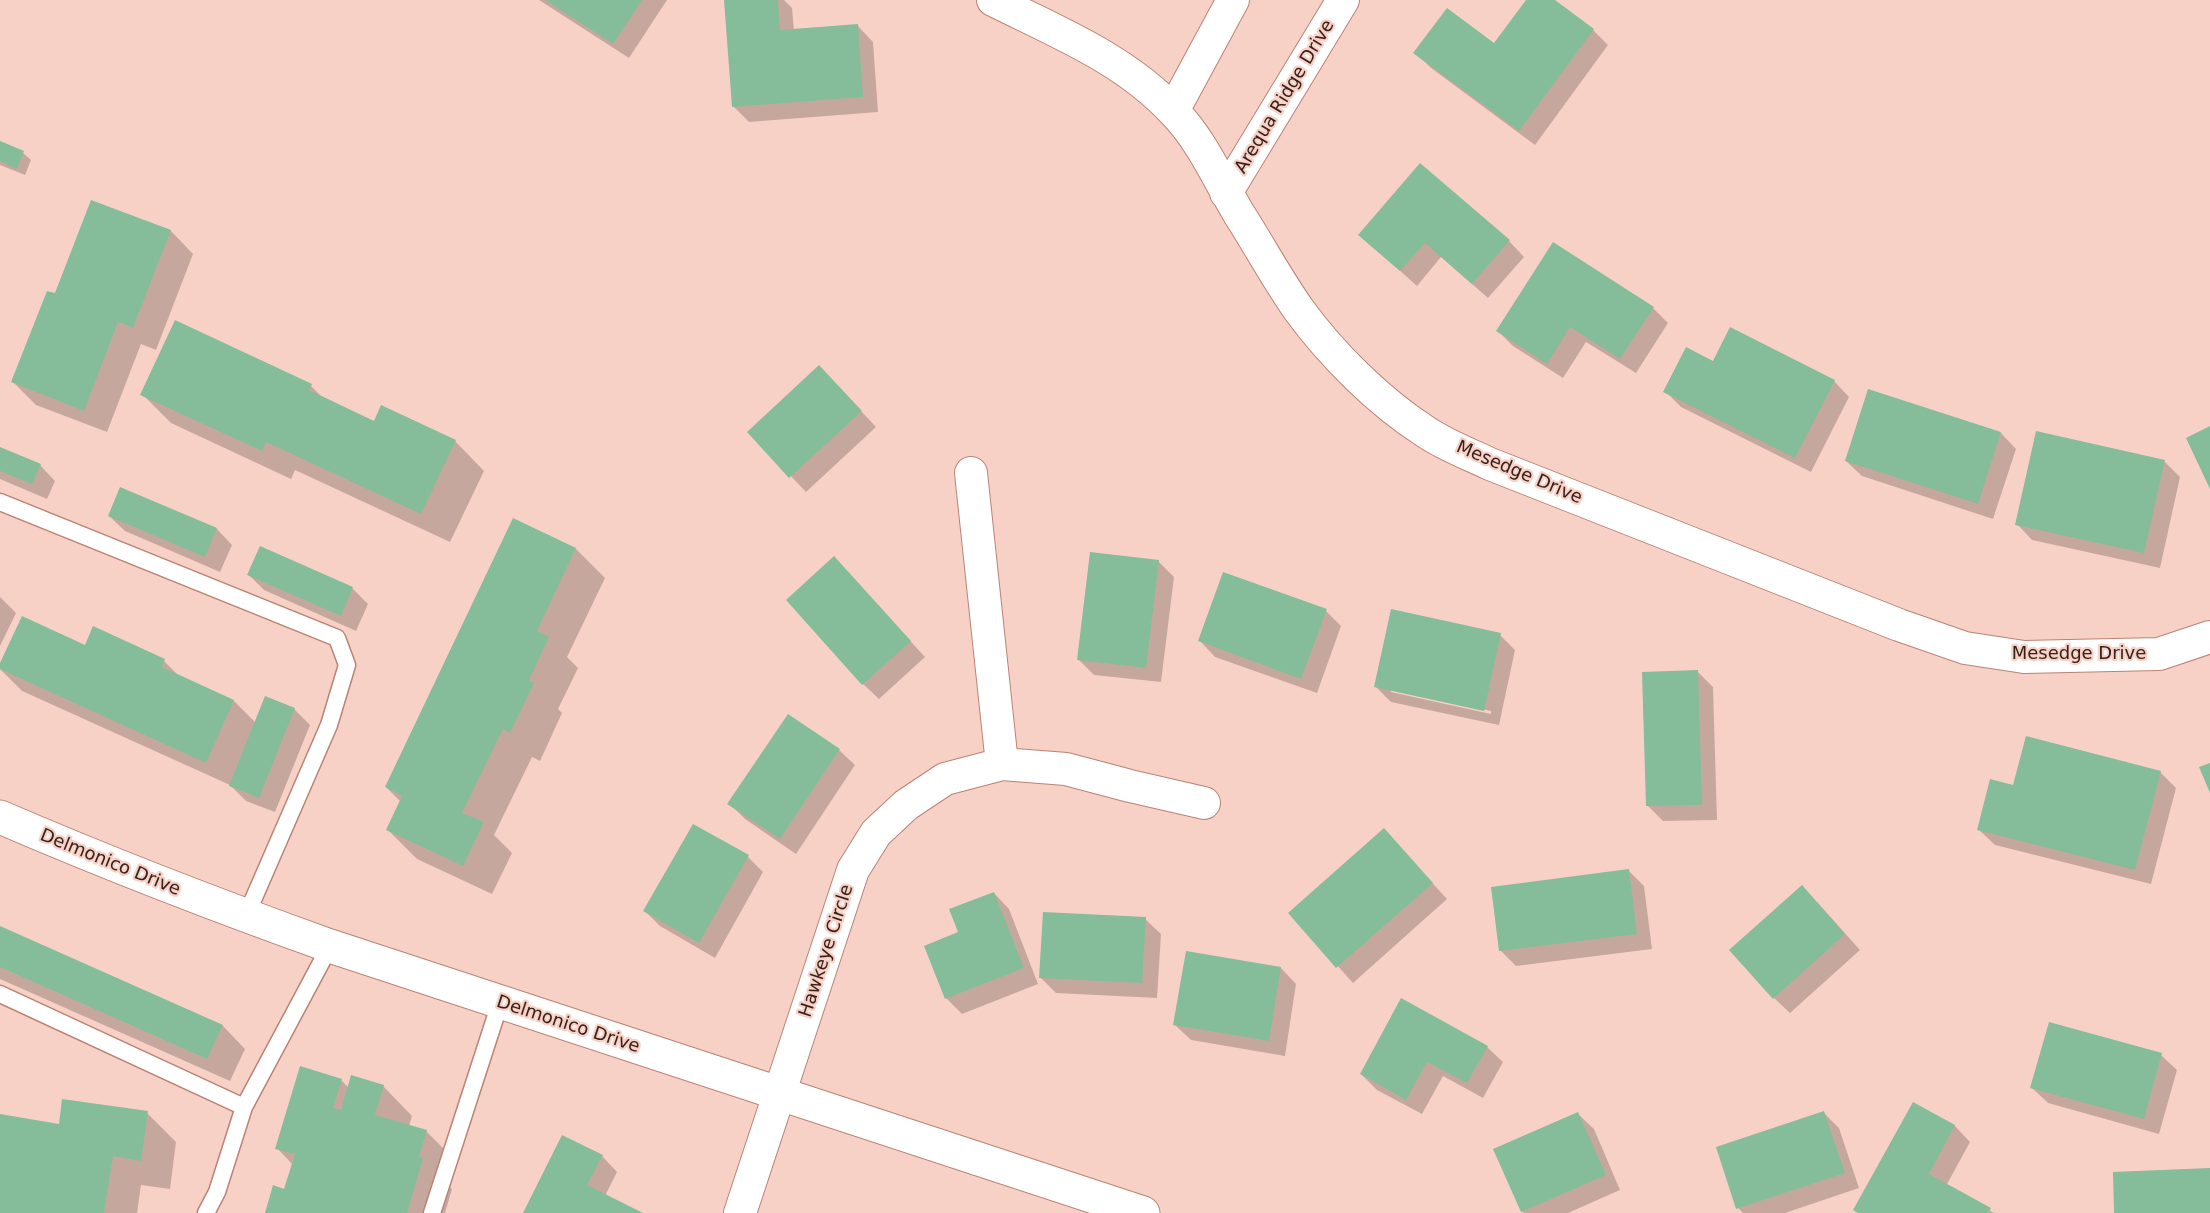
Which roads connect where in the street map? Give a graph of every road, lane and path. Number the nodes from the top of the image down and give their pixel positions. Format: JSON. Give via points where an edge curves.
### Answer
{"nodes":[{"id":1,"x":993,"y":0,"type":"edge"},
{"id":2,"x":1233,"y":0,"type":"edge"},
{"id":3,"x":1343,"y":0,"type":"edge"},
{"id":4,"x":1173,"y":111,"type":"junction"},
{"id":5,"x":1226,"y":193,"type":"junction"},
{"id":6,"x":970,"y":473,"type":"dead end"},
{"id":7,"x":0,"y":502,"type":"edge"},
{"id":8,"x":2210,"y":637,"type":"edge"},
{"id":9,"x":1002,"y":764,"type":"junction"},
{"id":10,"x":1204,"y":803,"type":"dead end"},
{"id":11,"x":0,"y":817,"type":"edge"},
{"id":12,"x":246,"y":916,"type":"junction"},
{"id":13,"x":330,"y":946,"type":"junction"},
{"id":14,"x":0,"y":994,"type":"edge"},
{"id":15,"x":500,"y":1003,"type":"junction"},
{"id":16,"x":780,"y":1093,"type":"junction"},
{"id":17,"x":244,"y":1107,"type":"junction"},
{"id":18,"x":206,"y":1213,"type":"edge"},
{"id":19,"x":432,"y":1213,"type":"edge"},
{"id":20,"x":740,"y":1213,"type":"edge"},
{"id":21,"x":1143,"y":1213,"type":"edge"}],
"edges":[{"from":1,"to":4,"type":"street","name":"Mesedge Drive","via":[[1082,45],[1137,79]]},
{"from":2,"to":4,"type":"street"},
{"from":3,"to":5,"type":"street","name":"Arequa Ridge Drive"},
{"from":4,"to":5,"type":"street","name":"Mesedge Drive","via":[[1199,143]]},
{"from":5,"to":8,"type":"street","name":"Mesedge Drive","via":[[1299,309],[1331,350],[1426,433],[1491,464],[1899,626],[1965,648],[2024,657],[2159,654]]},
{"from":6,"to":9,"type":"street"},
{"from":7,"to":12,"type":"lane","via":[[337,638],[347,666],[329,725]]},
{"from":9,"to":10,"type":"street","name":"Hawkeye Circle","via":[[1066,769]]},
{"from":9,"to":16,"type":"street","name":"Hawkeye Circle","via":[[945,779],[906,805],[876,833],[853,870]]},
{"from":11,"to":12,"type":"street","name":"Delmonico Drive","via":[[106,863]]},
{"from":12,"to":13,"type":"street","name":"Delmonico Drive"},
{"from":13,"to":15,"type":"street","name":"Delmonico Drive"},
{"from":13,"to":17,"type":"lane"},
{"from":14,"to":17,"type":"lane"},
{"from":15,"to":16,"type":"street","name":"Delmonico Drive"},
{"from":15,"to":19,"type":"lane"},
{"from":16,"to":20,"type":"street","name":"Hawkeye Circle"},
{"from":16,"to":21,"type":"street","name":"Delmonico Drive"},
{"from":17,"to":18,"type":"lane","via":[[217,1192]]}]}
